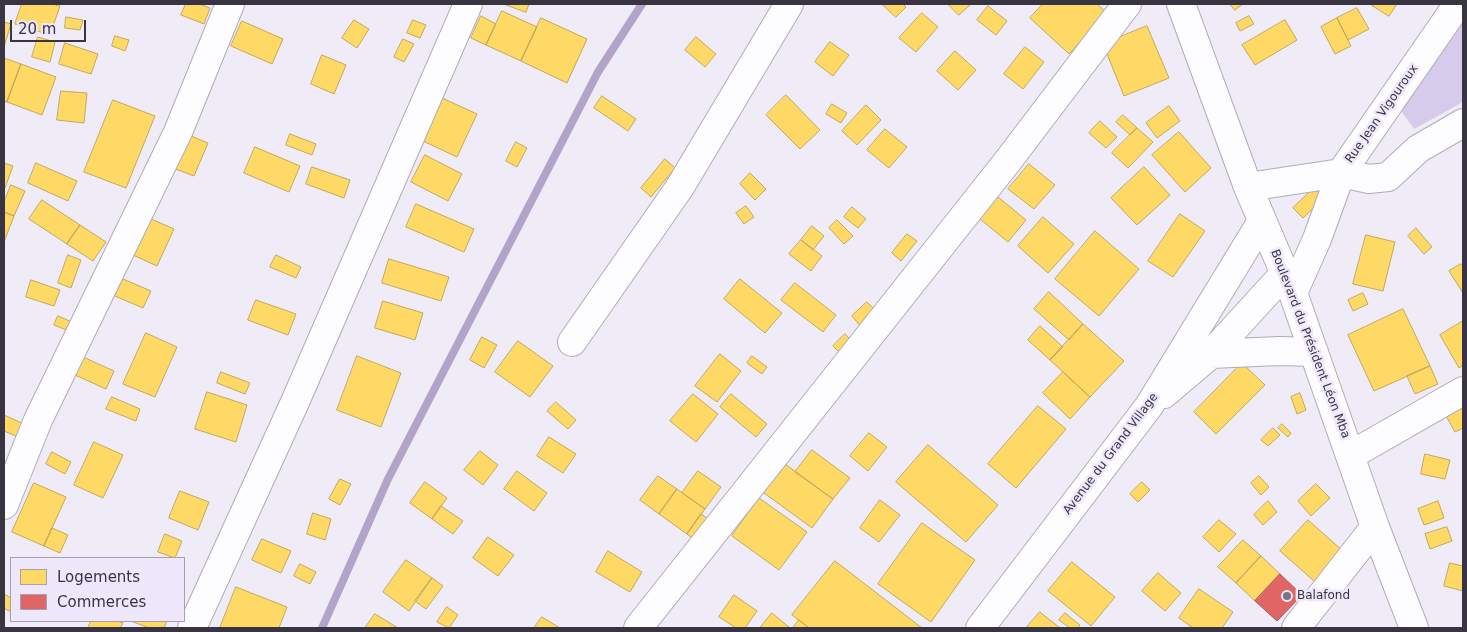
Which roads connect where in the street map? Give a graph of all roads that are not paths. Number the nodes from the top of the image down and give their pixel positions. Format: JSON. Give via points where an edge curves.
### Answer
{"nodes":[{"id":1,"x":230,"y":4,"type":"edge"},
{"id":2,"x":468,"y":4,"type":"edge"},
{"id":3,"x":789,"y":4,"type":"edge"},
{"id":4,"x":1128,"y":4,"type":"edge"},
{"id":5,"x":1182,"y":4,"type":"edge"},
{"id":6,"x":1458,"y":4,"type":"edge"},
{"id":7,"x":1463,"y":123,"type":"edge"},
{"id":8,"x":1341,"y":173,"type":"junction"},
{"id":9,"x":1248,"y":187,"type":"junction"},
{"id":10,"x":1262,"y":221,"type":"junction"},
{"id":11,"x":1289,"y":283,"type":"junction"},
{"id":12,"x":572,"y":342,"type":"dead end"},
{"id":13,"x":1314,"y":352,"type":"junction"},
{"id":14,"x":1211,"y":354,"type":"junction"},
{"id":15,"x":1463,"y":391,"type":"edge"},
{"id":16,"x":1149,"y":406,"type":"junction"},
{"id":17,"x":1351,"y":455,"type":"junction"},
{"id":18,"x":4,"y":505,"type":"edge"},
{"id":19,"x":1375,"y":527,"type":"junction"},
{"id":20,"x":192,"y":628,"type":"edge"},
{"id":21,"x":638,"y":628,"type":"edge"},
{"id":22,"x":980,"y":628,"type":"edge"},
{"id":23,"x":1296,"y":628,"type":"edge"},
{"id":24,"x":1414,"y":628,"type":"edge"}],
"edges":[{"from":1,"to":18,"type":"street","via":[[178,132],[38,420]]},
{"from":2,"to":20,"type":"street","via":[[299,393]]},
{"from":3,"to":12,"type":"street","via":[[680,186]]},
{"from":4,"to":21,"type":"street"},
{"from":5,"to":9,"type":"street","name":"Boulevard du Président Léon Mba"},
{"from":6,"to":8,"type":"street","name":"Rue Jean Vigouroux"},
{"from":7,"to":8,"type":"street","via":[[1418,149],[1388,177],[1368,179]]},
{"from":8,"to":9,"type":"street","name":"Rue Jean Vigouroux"},
{"from":8,"to":11,"type":"street","via":[[1317,239]]},
{"from":9,"to":10,"type":"street","name":"Boulevard du Président Léon Mba"},
{"from":10,"to":11,"type":"street","name":"Boulevard du Président Léon Mba"},
{"from":10,"to":16,"type":"street","name":"Avenue du Grand Village"},
{"from":11,"to":13,"type":"street","name":"Boulevard du Président Léon Mba"},
{"from":11,"to":14,"type":"street"},
{"from":13,"to":14,"type":"street"},
{"from":13,"to":17,"type":"street","name":"Boulevard du Président Léon Mba"},
{"from":14,"to":16,"type":"street"},
{"from":15,"to":17,"type":"street"},
{"from":16,"to":22,"type":"street","name":"Avenue du Grand Village"},
{"from":17,"to":19,"type":"street","name":"Boulevard du Président Léon Mba"},
{"from":19,"to":23,"type":"street"},
{"from":19,"to":24,"type":"street","name":"Boulevard du Président Léon Mba"}]}
